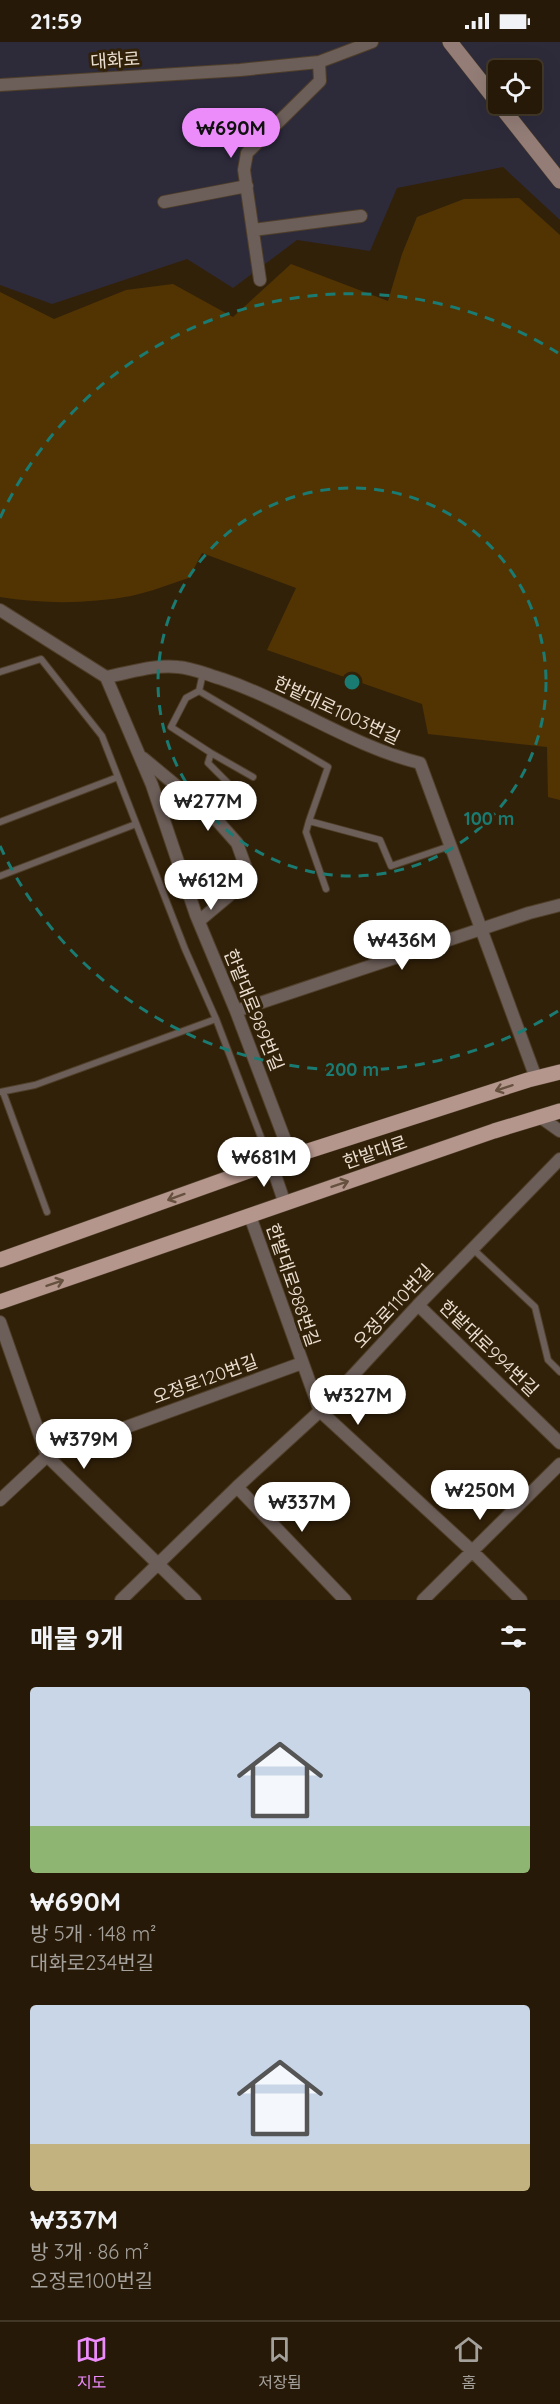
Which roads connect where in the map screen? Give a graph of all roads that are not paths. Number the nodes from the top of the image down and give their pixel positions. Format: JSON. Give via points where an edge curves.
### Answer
{"nodes":[{"id":1,"x":372,"y":42,"type":"edge"},
{"id":2,"x":450,"y":42,"type":"edge"},
{"id":3,"x":319,"y":62,"type":"junction"},
{"id":4,"x":0,"y":85,"type":"edge"},
{"id":5,"x":488,"y":90,"type":"edge"},
{"id":6,"x":507,"y":114,"type":"edge"},
{"id":7,"x":560,"y":181,"type":"edge"},
{"id":8,"x":247,"y":186,"type":"junction"},
{"id":9,"x":164,"y":202,"type":"dead end"},
{"id":10,"x":361,"y":216,"type":"dead end"},
{"id":11,"x":253,"y":231,"type":"junction"},
{"id":12,"x":260,"y":280,"type":"dead end"},
{"id":13,"x":0,"y":610,"type":"edge"},
{"id":14,"x":0,"y":672,"type":"edge"},
{"id":15,"x":203,"y":673,"type":"junction"},
{"id":16,"x":106,"y":677,"type":"junction"},
{"id":17,"x":199,"y":691,"type":"junction"},
{"id":18,"x":211,"y":753,"type":"junction"},
{"id":19,"x":140,"y":755,"type":"junction"},
{"id":20,"x":118,"y":777,"type":"junction"},
{"id":21,"x":254,"y":777,"type":"dead end"},
{"id":22,"x":236,"y":791,"type":"dead end"},
{"id":23,"x":309,"y":821,"type":"junction"},
{"id":24,"x":0,"y":822,"type":"edge"},
{"id":25,"x":136,"y":824,"type":"junction"},
{"id":26,"x":450,"y":846,"type":"junction"},
{"id":27,"x":0,"y":876,"type":"edge"},
{"id":28,"x":326,"y":889,"type":"dead end"},
{"id":29,"x":560,"y":905,"type":"edge"},
{"id":30,"x":199,"y":921,"type":"junction"},
{"id":31,"x":481,"y":929,"type":"junction"},
{"id":32,"x":236,"y":1011,"type":"junction"},
{"id":33,"x":216,"y":1019,"type":"junction"},
{"id":34,"x":560,"y":1072,"type":"edge"},
{"id":35,"x":536,"y":1078,"type":"junction"},
{"id":36,"x":1,"y":1092,"type":"edge"},
{"id":37,"x":560,"y":1111,"type":"edge"},
{"id":38,"x":539,"y":1116,"type":"junction"},
{"id":39,"x":560,"y":1131,"type":"edge"},
{"id":40,"x":291,"y":1156,"type":"junction"},
{"id":41,"x":560,"y":1159,"type":"edge"},
{"id":42,"x":271,"y":1163,"type":"junction"},
{"id":43,"x":285,"y":1204,"type":"junction"},
{"id":44,"x":47,"y":1212,"type":"dead end"},
{"id":45,"x":250,"y":1216,"type":"junction"},
{"id":46,"x":473,"y":1249,"type":"junction"},
{"id":47,"x":0,"y":1260,"type":"edge"},
{"id":48,"x":0,"y":1302,"type":"edge"},
{"id":49,"x":418,"y":1305,"type":"junction"},
{"id":50,"x":0,"y":1322,"type":"edge"},
{"id":51,"x":302,"y":1363,"type":"junction"},
{"id":52,"x":560,"y":1372,"type":"edge"},
{"id":53,"x":320,"y":1411,"type":"junction"},
{"id":54,"x":560,"y":1443,"type":"edge"},
{"id":55,"x":47,"y":1456,"type":"junction"},
{"id":56,"x":560,"y":1464,"type":"edge"},
{"id":57,"x":237,"y":1487,"type":"junction"},
{"id":58,"x":0,"y":1500,"type":"edge"},
{"id":59,"x":471,"y":1550,"type":"junction"},
{"id":60,"x":158,"y":1563,"type":"junction"},
{"id":61,"x":121,"y":1600,"type":"edge"},
{"id":62,"x":195,"y":1600,"type":"edge"},
{"id":63,"x":345,"y":1600,"type":"edge"},
{"id":64,"x":423,"y":1600,"type":"edge"},
{"id":65,"x":521,"y":1600,"type":"edge"}],
"edges":[{"from":1,"to":3,"type":"street","name":"대화로"},
{"from":2,"to":5,"type":"street"},
{"from":3,"to":4,"type":"street","name":"대화로"},
{"from":3,"to":8,"type":"street","via":[[320,81],[247,153]]},
{"from":6,"to":7,"type":"street"},
{"from":8,"to":9,"type":"street"},
{"from":8,"to":11,"type":"street"},
{"from":10,"to":11,"type":"street"},
{"from":11,"to":12,"type":"street"},
{"from":13,"to":16,"type":"street"},
{"from":14,"to":20,"type":"lane","via":[[40,659],[102,736]]},
{"from":15,"to":16,"type":"street","name":"한밭대로1003번길","via":[[178,666]]},
{"from":15,"to":17,"type":"lane"},
{"from":15,"to":26,"type":"street","name":"한밭대로1003번길","via":[[245,687],[391,756],[420,763]]},
{"from":16,"to":19,"type":"street","name":"한밭대로989번길"},
{"from":17,"to":18,"type":"lane","via":[[186,698],[171,727]]},
{"from":17,"to":23,"type":"lane","via":[[328,767]]},
{"from":18,"to":21,"type":"lane"},
{"from":18,"to":22,"type":"lane","via":[[208,763]]},
{"from":19,"to":30,"type":"street","name":"한밭대로989번길"},
{"from":19,"to":30,"type":"street","via":[[214,817],[237,843],[246,868],[237,890]]},
{"from":20,"to":24,"type":"lane"},
{"from":20,"to":25,"type":"lane"},
{"from":23,"to":26,"type":"lane","via":[[380,840],[391,866]]},
{"from":23,"to":28,"type":"lane","via":[[306,832]]},
{"from":25,"to":27,"type":"lane"},
{"from":25,"to":33,"type":"lane"},
{"from":26,"to":31,"type":"street","name":"한밭대로1003번길"},
{"from":29,"to":31,"type":"street"},
{"from":30,"to":32,"type":"street","name":"한밭대로989번길"},
{"from":31,"to":32,"type":"street"},
{"from":31,"to":35,"type":"street","name":"한밭대로1003번길"},
{"from":32,"to":40,"type":"street","name":"한밭대로989번길"},
{"from":33,"to":36,"type":"lane","via":[[35,1085]]},
{"from":33,"to":42,"type":"lane"},
{"from":34,"to":35,"type":"main road","name":"한밭대로"},
{"from":35,"to":40,"type":"main road","name":"한밭대로","one_way":true},
{"from":36,"to":44,"type":"lane"},
{"from":37,"to":38,"type":"main road","name":"한밭대로"},
{"from":38,"to":39,"type":"street"},
{"from":43,"to":38,"type":"main road","name":"한밭대로","one_way":true},
{"from":40,"to":42,"type":"main road","name":"한밭대로"},
{"from":41,"to":46,"type":"street","name":"오정로110번길"},
{"from":42,"to":43,"type":"street"},
{"from":42,"to":47,"type":"main road","name":"한밭대로","one_way":true},
{"from":43,"to":45,"type":"main road","name":"한밭대로"},
{"from":48,"to":45,"type":"main road","name":"한밭대로","one_way":true},
{"from":45,"to":51,"type":"street","name":"한밭대로988번길"},
{"from":46,"to":49,"type":"street","name":"오정로110번길"},
{"from":46,"to":52,"type":"lane","via":[[535,1307],[548,1360]]},
{"from":49,"to":53,"type":"street","name":"오정로110번길"},
{"from":49,"to":54,"type":"street","name":"한밭대로994번길"},
{"from":50,"to":55,"type":"street"},
{"from":51,"to":53,"type":"street","name":"한밭대로988번길"},
{"from":51,"to":55,"type":"street","name":"오정로120번길"},
{"from":53,"to":57,"type":"street","name":"오정로110번길"},
{"from":53,"to":59,"type":"street","name":"한밭대로988번길"},
{"from":55,"to":58,"type":"street","name":"오정로120번길"},
{"from":55,"to":60,"type":"street"},
{"from":56,"to":59,"type":"street"},
{"from":57,"to":60,"type":"street","name":"오정로110번길"},
{"from":57,"to":63,"type":"street"},
{"from":59,"to":64,"type":"street"},
{"from":59,"to":65,"type":"street","name":"한밭대로988번길"},
{"from":60,"to":61,"type":"street","name":"오정로110번길"},
{"from":60,"to":62,"type":"street"}]}
